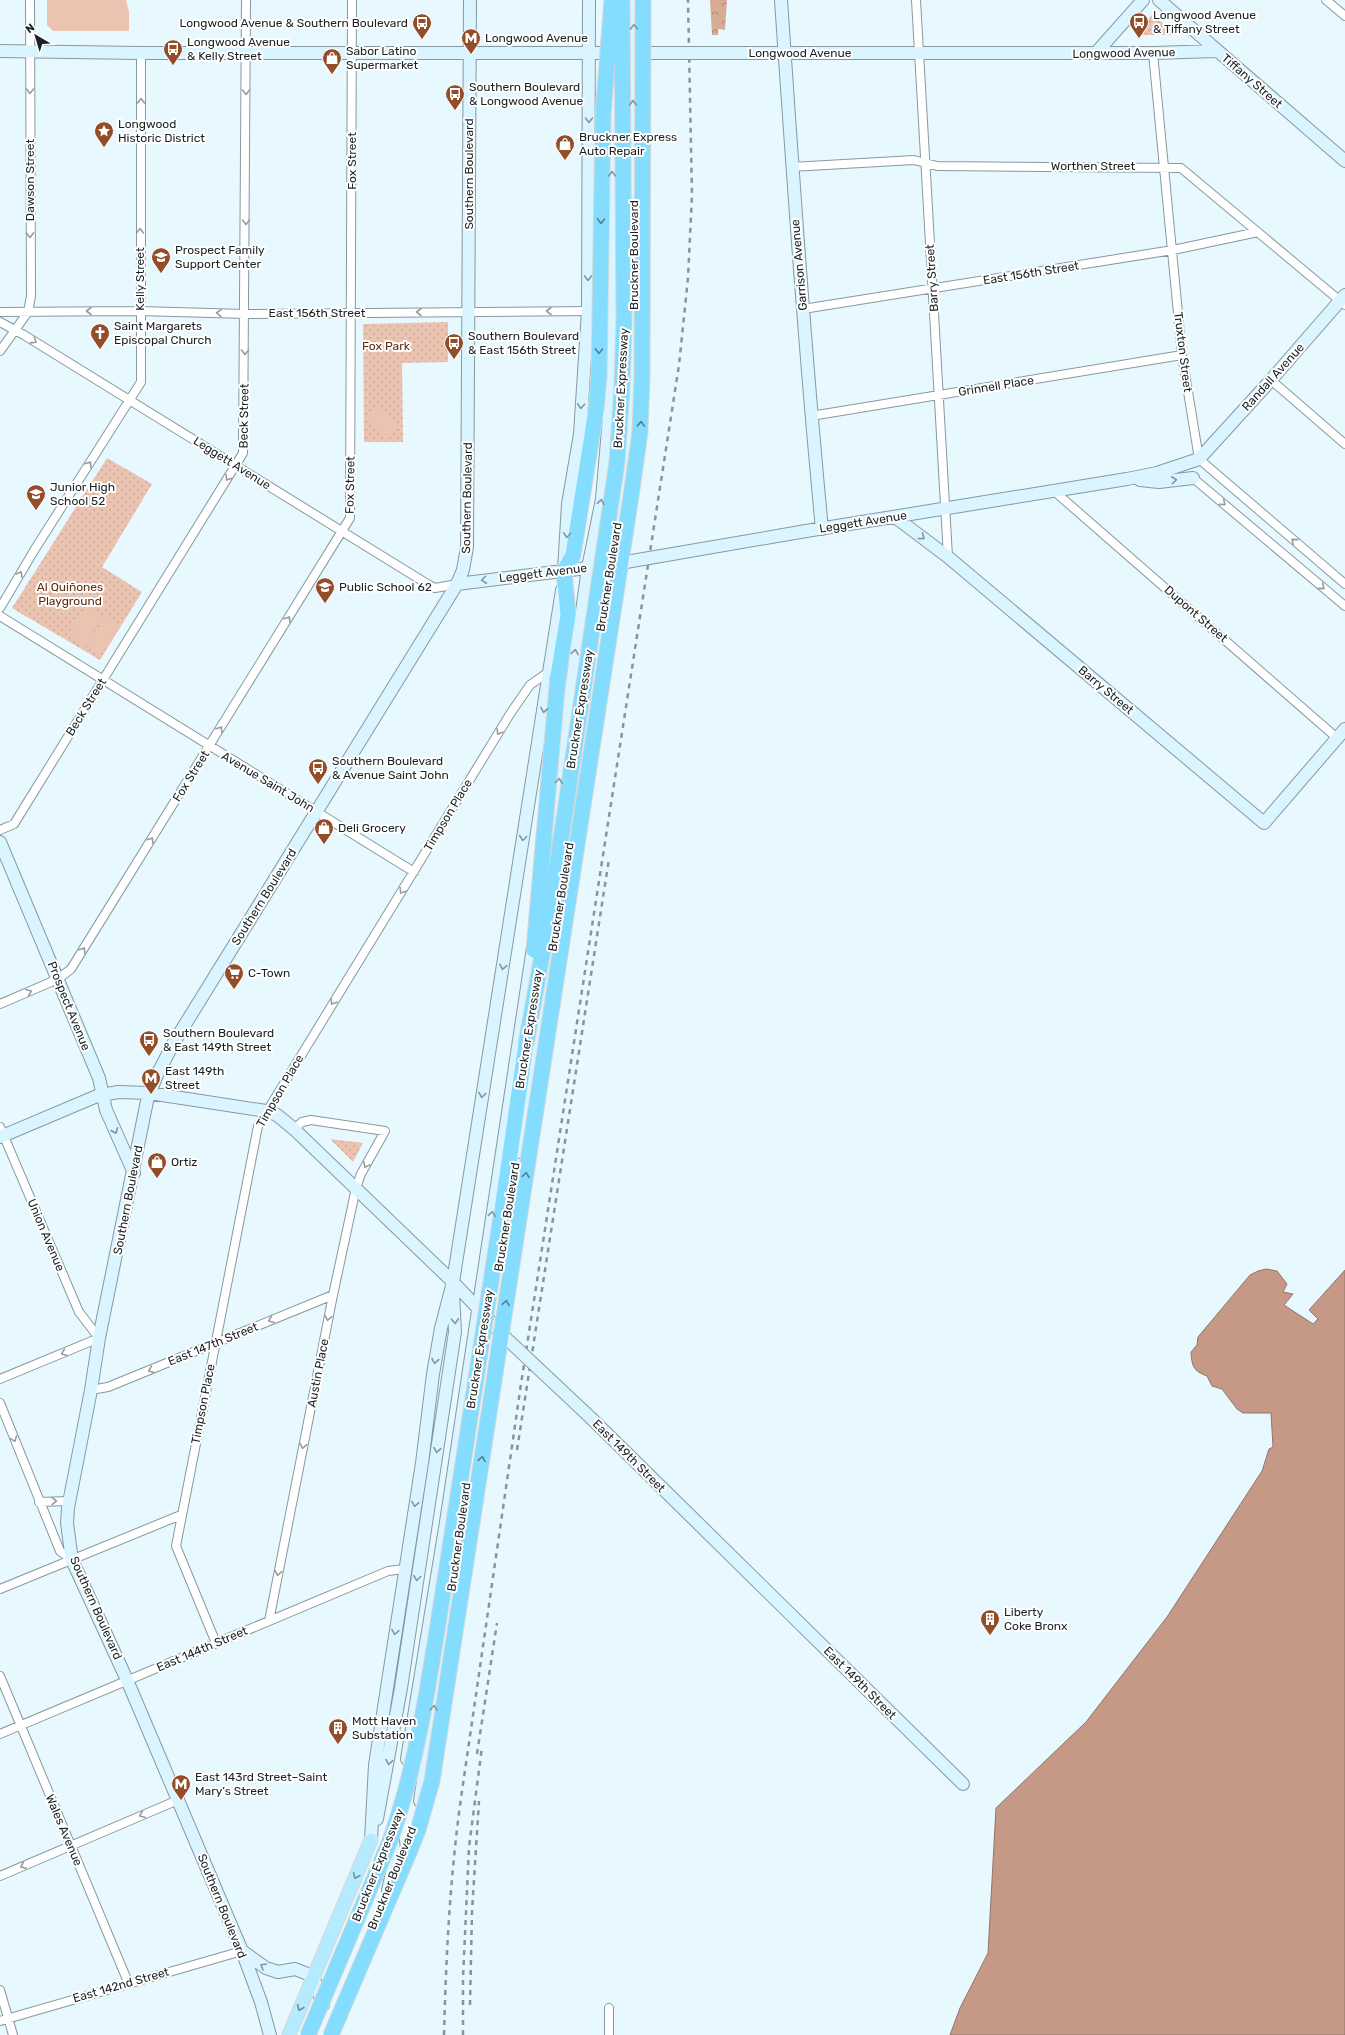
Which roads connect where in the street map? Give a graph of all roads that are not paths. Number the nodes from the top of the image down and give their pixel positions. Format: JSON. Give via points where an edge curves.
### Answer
{"nodes":[{"id":1,"x":30,"y":0,"type":"edge"},
{"id":2,"x":246,"y":0,"type":"edge"},
{"id":3,"x":352,"y":0,"type":"edge"},
{"id":4,"x":470,"y":0,"type":"edge"},
{"id":5,"x":589,"y":0,"type":"edge"},
{"id":6,"x":613,"y":0,"type":"edge"},
{"id":7,"x":622,"y":0,"type":"edge"},
{"id":8,"x":634,"y":0,"type":"edge"},
{"id":9,"x":644,"y":0,"type":"edge"},
{"id":10,"x":781,"y":0,"type":"edge"},
{"id":11,"x":916,"y":0,"type":"edge"},
{"id":12,"x":1143,"y":0,"type":"edge"},
{"id":13,"x":1159,"y":0,"type":"edge"},
{"id":14,"x":1326,"y":0,"type":"edge"},
{"id":15,"x":1345,"y":16,"type":"edge"},
{"id":16,"x":0,"y":51,"type":"edge"},
{"id":17,"x":1216,"y":51,"type":"junction"},
{"id":18,"x":31,"y":52,"type":"junction"},
{"id":19,"x":141,"y":53,"type":"junction"},
{"id":20,"x":246,"y":53,"type":"junction"},
{"id":21,"x":352,"y":53,"type":"junction"},
{"id":22,"x":470,"y":53,"type":"junction"},
{"id":23,"x":589,"y":53,"type":"junction"},
{"id":24,"x":615,"y":53,"type":"junction"},
{"id":25,"x":634,"y":53,"type":"junction"},
{"id":26,"x":785,"y":53,"type":"junction"},
{"id":27,"x":919,"y":53,"type":"junction"},
{"id":28,"x":1096,"y":53,"type":"junction"},
{"id":29,"x":1153,"y":53,"type":"junction"},
{"id":30,"x":1345,"y":161,"type":"edge"},
{"id":31,"x":925,"y":162,"type":"junction"},
{"id":32,"x":1164,"y":166,"type":"junction"},
{"id":33,"x":791,"y":167,"type":"junction"},
{"id":34,"x":1258,"y":232,"type":"junction"},
{"id":35,"x":1173,"y":250,"type":"junction"},
{"id":36,"x":932,"y":289,"type":"junction"},
{"id":37,"x":1343,"y":300,"type":"edge"},
{"id":38,"x":803,"y":309,"type":"junction"},
{"id":39,"x":612,"y":310,"type":"junction"},
{"id":40,"x":634,"y":310,"type":"junction"},
{"id":41,"x":139,"y":311,"type":"junction"},
{"id":42,"x":588,"y":311,"type":"junction"},
{"id":43,"x":0,"y":312,"type":"edge"},
{"id":44,"x":28,"y":312,"type":"junction"},
{"id":45,"x":469,"y":312,"type":"junction"},
{"id":46,"x":351,"y":313,"type":"junction"},
{"id":47,"x":246,"y":314,"type":"junction"},
{"id":48,"x":0,"y":322,"type":"edge"},
{"id":49,"x":16,"y":330,"type":"junction"},
{"id":50,"x":0,"y":351,"type":"edge"},
{"id":51,"x":1182,"y":355,"type":"junction"},
{"id":52,"x":1271,"y":380,"type":"junction"},
{"id":53,"x":940,"y":395,"type":"junction"},
{"id":54,"x":129,"y":400,"type":"junction"},
{"id":55,"x":811,"y":416,"type":"junction"},
{"id":56,"x":1345,"y":444,"type":"edge"},
{"id":57,"x":1199,"y":458,"type":"junction"},
{"id":58,"x":236,"y":466,"type":"junction"},
{"id":59,"x":1193,"y":478,"type":"joint"},
{"id":60,"x":1127,"y":479,"type":"junction"},
{"id":61,"x":1054,"y":491,"type":"junction"},
{"id":62,"x":945,"y":510,"type":"junction"},
{"id":63,"x":895,"y":517,"type":"junction"},
{"id":64,"x":822,"y":529,"type":"junction"},
{"id":65,"x":343,"y":531,"type":"junction"},
{"id":66,"x":948,"y":557,"type":"junction"},
{"id":67,"x":612,"y":564,"type":"junction"},
{"id":68,"x":588,"y":568,"type":"junction"},
{"id":69,"x":564,"y":571,"type":"junction"},
{"id":70,"x":457,"y":584,"type":"junction"},
{"id":71,"x":1345,"y":584,"type":"edge"},
{"id":72,"x":1345,"y":606,"type":"edge"},
{"id":73,"x":0,"y":608,"type":"edge"},
{"id":74,"x":0,"y":616,"type":"edge"},
{"id":75,"x":554,"y":673,"type":"junction"},
{"id":76,"x":104,"y":680,"type":"junction"},
{"id":77,"x":1341,"y":734,"type":"edge"},
{"id":78,"x":210,"y":746,"type":"junction"},
{"id":79,"x":317,"y":811,"type":"junction"},
{"id":80,"x":0,"y":830,"type":"edge"},
{"id":81,"x":0,"y":842,"type":"edge"},
{"id":82,"x":414,"y":872,"type":"junction"},
{"id":83,"x":58,"y":979,"type":"junction"},
{"id":84,"x":0,"y":1004,"type":"edge"},
{"id":85,"x":526,"y":1044,"type":"junction"},
{"id":86,"x":149,"y":1093,"type":"junction"},
{"id":87,"x":103,"y":1094,"type":"junction"},
{"id":88,"x":266,"y":1111,"type":"junction"},
{"id":89,"x":294,"y":1129,"type":"junction"},
{"id":90,"x":1,"y":1133,"type":"edge"},
{"id":91,"x":134,"y":1172,"type":"junction"},
{"id":92,"x":356,"y":1188,"type":"junction"},
{"id":93,"x":453,"y":1282,"type":"junction"},
{"id":94,"x":333,"y":1295,"type":"junction"},
{"id":95,"x":478,"y":1308,"type":"junction"},
{"id":96,"x":491,"y":1321,"type":"junction"},
{"id":97,"x":99,"y":1338,"type":"junction"},
{"id":98,"x":215,"y":1344,"type":"junction"},
{"id":99,"x":0,"y":1380,"type":"edge"},
{"id":100,"x":92,"y":1390,"type":"junction"},
{"id":101,"x":0,"y":1403,"type":"edge"},
{"id":102,"x":69,"y":1501,"type":"junction"},
{"id":103,"x":39,"y":1502,"type":"junction"},
{"id":104,"x":182,"y":1515,"type":"junction"},
{"id":105,"x":72,"y":1560,"type":"junction"},
{"id":106,"x":404,"y":1569,"type":"junction"},
{"id":107,"x":0,"y":1590,"type":"edge"},
{"id":108,"x":448,"y":1612,"type":"junction"},
{"id":109,"x":269,"y":1621,"type":"junction"},
{"id":110,"x":216,"y":1643,"type":"junction"},
{"id":111,"x":421,"y":1674,"type":"junction"},
{"id":112,"x":0,"y":1676,"type":"edge"},
{"id":113,"x":127,"y":1680,"type":"junction"},
{"id":114,"x":21,"y":1725,"type":"junction"},
{"id":115,"x":0,"y":1734,"type":"edge"},
{"id":116,"x":963,"y":1784,"type":"dead end"},
{"id":117,"x":178,"y":1800,"type":"junction"},
{"id":118,"x":371,"y":1840,"type":"junction"},
{"id":119,"x":393,"y":1840,"type":"junction"},
{"id":120,"x":70,"y":1846,"type":"junction"},
{"id":121,"x":0,"y":1876,"type":"edge"},
{"id":122,"x":387,"y":1894,"type":"junction"},
{"id":123,"x":242,"y":1950,"type":"junction"},
{"id":124,"x":313,"y":1976,"type":"junction"},
{"id":125,"x":128,"y":1982,"type":"junction"},
{"id":126,"x":0,"y":1990,"type":"edge"},
{"id":127,"x":609,"y":2008,"type":"dead end"},
{"id":128,"x":326,"y":2012,"type":"junction"},
{"id":129,"x":4,"y":2019,"type":"edge"},
{"id":130,"x":13,"y":2035,"type":"edge"},
{"id":131,"x":270,"y":2035,"type":"edge"},
{"id":132,"x":289,"y":2035,"type":"edge"},
{"id":133,"x":308,"y":2035,"type":"edge"},
{"id":134,"x":316,"y":2035,"type":"edge"},
{"id":135,"x":327,"y":2035,"type":"edge"},
{"id":136,"x":331,"y":2035,"type":"edge"},
{"id":137,"x":609,"y":2035,"type":"edge"}],
"edges":[{"from":1,"to":18,"type":"street","name":"Dawson Street"},
{"from":2,"to":20,"type":"street","name":"Beck Street"},
{"from":3,"to":21,"type":"street","name":"Fox Street"},
{"from":4,"to":22,"type":"main road","name":"Southern Boulevard"},
{"from":5,"to":23,"type":"main road"},
{"from":6,"to":24,"type":"main road","name":"Bruckner Boulevard"},
{"from":6,"to":69,"type":"highway","one_way":true,"bridge":true,"via":[[603,115],[599,377],[573,555]]},
{"from":7,"to":85,"type":"highway","name":"Bruckner Expressway","bridge":true,"via":[[624,320],[617,462],[551,906]]},
{"from":25,"to":8,"type":"main road","name":"Bruckner Boulevard","one_way":true},
{"from":136,"to":9,"type":"highway","name":"Bruckner Expressway","one_way":true,"bridge":true,"via":[[408,1855],[432,1781],[626,528],[640,432],[642,377]]},
{"from":10,"to":26,"type":"main road","name":"Garrison Avenue"},
{"from":11,"to":27,"type":"street","name":"Barry Street"},
{"from":12,"to":28,"type":"main road"},
{"from":13,"to":17,"type":"main road","name":"Tiffany Street"},
{"from":14,"to":15,"type":"street"},
{"from":16,"to":18,"type":"main road","name":"Longwood Avenue"},
{"from":17,"to":29,"type":"main road","name":"Longwood Avenue"},
{"from":17,"to":30,"type":"main road","name":"Tiffany Street"},
{"from":18,"to":19,"type":"main road","name":"Longwood Avenue"},
{"from":18,"to":44,"type":"street","name":"Dawson Street","one_way":true},
{"from":19,"to":20,"type":"main road","name":"Longwood Avenue"},
{"from":41,"to":19,"type":"street","name":"Kelly Street","one_way":true},
{"from":20,"to":21,"type":"main road","name":"Longwood Avenue"},
{"from":20,"to":47,"type":"street","name":"Beck Street","one_way":true},
{"from":21,"to":22,"type":"main road","name":"Longwood Avenue"},
{"from":21,"to":46,"type":"street","name":"Fox Street"},
{"from":22,"to":23,"type":"main road","name":"Longwood Avenue"},
{"from":22,"to":45,"type":"main road","name":"Southern Boulevard"},
{"from":23,"to":24,"type":"main road","name":"Longwood Avenue"},
{"from":23,"to":42,"type":"main road","one_way":true},
{"from":24,"to":25,"type":"main road","name":"Longwood Avenue"},
{"from":39,"to":24,"type":"main road","name":"Bruckner Boulevard","one_way":true,"via":[[612,112]]},
{"from":25,"to":26,"type":"main road","name":"Longwood Avenue","bridge":true},
{"from":40,"to":25,"type":"main road","name":"Bruckner Boulevard","one_way":true},
{"from":26,"to":27,"type":"main road","name":"Longwood Avenue"},
{"from":26,"to":33,"type":"main road","name":"Garrison Avenue"},
{"from":27,"to":28,"type":"main road","name":"Longwood Avenue"},
{"from":27,"to":31,"type":"street","name":"Barry Street"},
{"from":28,"to":29,"type":"main road","name":"Longwood Avenue"},
{"from":29,"to":32,"type":"street","name":"Truxton Street"},
{"from":31,"to":32,"type":"street","name":"Worthen Street","via":[[937,166]]},
{"from":31,"to":33,"type":"street","name":"Worthen Street","via":[[914,160]]},
{"from":31,"to":36,"type":"street","name":"Barry Street"},
{"from":32,"to":34,"type":"street","name":"Worthen Street","via":[[1181,168]]},
{"from":32,"to":35,"type":"street","name":"Truxton Street"},
{"from":33,"to":38,"type":"main road","name":"Garrison Avenue"},
{"from":34,"to":35,"type":"street","name":"East 156th Street"},
{"from":34,"to":37,"type":"street","name":"Worthen Street"},
{"from":35,"to":36,"type":"street","name":"East 156th Street"},
{"from":35,"to":51,"type":"street","name":"Truxton Street"},
{"from":36,"to":38,"type":"street","name":"East 156th Street"},
{"from":36,"to":53,"type":"street","name":"Barry Street"},
{"from":37,"to":52,"type":"main road","name":"Randall Avenue"},
{"from":38,"to":55,"type":"main road","name":"Garrison Avenue"},
{"from":39,"to":40,"type":"street","name":"East 156th Street"},
{"from":39,"to":42,"type":"street","name":"East 156th Street"},
{"from":68,"to":39,"type":"main road","name":"Bruckner Boulevard","one_way":true,"via":[[602,499],[610,406]]},
{"from":40,"to":67,"type":"main road","name":"Bruckner Boulevard","via":[[629,437]]},
{"from":41,"to":44,"type":"street","name":"East 156th Street","one_way":true},
{"from":47,"to":41,"type":"street","name":"East 156th Street","one_way":true},
{"from":41,"to":54,"type":"street","name":"Kelly Street","via":[[141,382]]},
{"from":42,"to":45,"type":"street","name":"East 156th Street","one_way":true},
{"from":42,"to":69,"type":"main road","one_way":true,"via":[[580,434],[568,504]]},
{"from":43,"to":44,"type":"street","name":"East 156th Street"},
{"from":44,"to":49,"type":"street","name":"Dawson Street"},
{"from":45,"to":46,"type":"street","name":"East 156th Street","one_way":true},
{"from":45,"to":70,"type":"main road","name":"Southern Boulevard","via":[[467,547],[463,570]]},
{"from":46,"to":47,"type":"street","name":"East 156th Street"},
{"from":46,"to":65,"type":"street","name":"Fox Street","via":[[350,518]]},
{"from":47,"to":58,"type":"street","name":"Beck Street","one_way":true,"via":[[243,453]]},
{"from":48,"to":49,"type":"street","name":"Leggett Avenue"},
{"from":49,"to":50,"type":"street","name":"Dawson Street"},
{"from":49,"to":54,"type":"street","name":"Leggett Avenue","one_way":true},
{"from":51,"to":53,"type":"street","name":"Grinnell Place"},
{"from":51,"to":57,"type":"street","name":"Truxton Street"},
{"from":52,"to":56,"type":"street"},
{"from":52,"to":57,"type":"main road","name":"Randall Avenue"},
{"from":53,"to":55,"type":"street","name":"Grinnell Place"},
{"from":53,"to":62,"type":"street","name":"Barry Street"},
{"from":54,"to":58,"type":"street","name":"Leggett Avenue"},
{"from":73,"to":54,"type":"street","name":"Kelly Street","one_way":true},
{"from":55,"to":64,"type":"main road","name":"Garrison Avenue"},
{"from":57,"to":60,"type":"main road","name":"Leggett Avenue","via":[[1157,473]]},
{"from":71,"to":57,"type":"street","one_way":true},
{"from":58,"to":65,"type":"street","name":"Leggett Avenue"},
{"from":58,"to":76,"type":"street","name":"Beck Street","one_way":true},
{"from":60,"to":59,"type":"main road","one_way":true,"via":[[1159,482]]},
{"from":59,"to":72,"type":"street","one_way":true},
{"from":60,"to":61,"type":"main road","name":"Leggett Avenue"},
{"from":61,"to":62,"type":"main road","name":"Leggett Avenue"},
{"from":61,"to":77,"type":"street","name":"Dupont Street"},
{"from":62,"to":63,"type":"main road","name":"Leggett Avenue"},
{"from":62,"to":66,"type":"street","name":"Barry Street"},
{"from":63,"to":64,"type":"main road","name":"Leggett Avenue"},
{"from":63,"to":66,"type":"main road","name":"Barry Street","one_way":true},
{"from":64,"to":67,"type":"main road","name":"Leggett Avenue","bridge":true},
{"from":65,"to":70,"type":"street","name":"Leggett Avenue","via":[[435,588]]},
{"from":78,"to":65,"type":"street","name":"Fox Street","one_way":true},
{"from":66,"to":77,"type":"main road","name":"Barry Street","via":[[1264,823]]},
{"from":67,"to":68,"type":"main road","name":"Leggett Avenue"},
{"from":67,"to":96,"type":"main road","name":"Bruckner Boulevard","via":[[564,881]]},
{"from":68,"to":69,"type":"main road","name":"Leggett Avenue"},
{"from":95,"to":68,"type":"main road","name":"Bruckner Boulevard","one_way":true,"via":[[559,782]]},
{"from":69,"to":70,"type":"main road","name":"Leggett Avenue","one_way":true},
{"from":69,"to":75,"type":"highway","via":[[568,615]]},
{"from":70,"to":79,"type":"main road","name":"Southern Boulevard"},
{"from":74,"to":76,"type":"street","name":"Avenue Saint John"},
{"from":75,"to":82,"type":"street","name":"Timpson Place","one_way":true,"via":[[530,685]]},
{"from":75,"to":85,"type":"highway","bridge":true},
{"from":75,"to":93,"type":"main road","one_way":true},
{"from":76,"to":78,"type":"street","name":"Avenue Saint John"},
{"from":76,"to":80,"type":"street","name":"Beck Street","via":[[14,824]]},
{"from":78,"to":79,"type":"street","name":"Avenue Saint John"},
{"from":83,"to":78,"type":"street","name":"Fox Street","one_way":true,"via":[[71,969]]},
{"from":79,"to":82,"type":"street","name":"Avenue Saint John"},
{"from":79,"to":86,"type":"main road","name":"Southern Boulevard","via":[[173,1044]]},
{"from":81,"to":83,"type":"main road","name":"Prospect Avenue"},
{"from":82,"to":88,"type":"street","name":"Timpson Place","one_way":true},
{"from":84,"to":83,"type":"street","name":"Fox Street","one_way":true},
{"from":83,"to":87,"type":"main road","name":"Prospect Avenue"},
{"from":85,"to":133,"type":"highway","name":"Bruckner Expressway","bridge":true,"via":[[433,1658],[414,1759],[390,1841]]},
{"from":86,"to":87,"type":"main road","name":"East 149th Street"},
{"from":86,"to":88,"type":"main road","name":"East 149th Street"},
{"from":86,"to":91,"type":"main road","name":"Southern Boulevard"},
{"from":87,"to":90,"type":"main road","name":"East 149th Street"},
{"from":87,"to":91,"type":"main road","name":"Prospect Avenue","one_way":true,"via":[[106,1110]]},
{"from":88,"to":89,"type":"main road","name":"East 149th Street","via":[[277,1115]]},
{"from":88,"to":98,"type":"street","name":"Timpson Place","via":[[258,1126]]},
{"from":89,"to":92,"type":"main road","name":"East 149th Street"},
{"from":89,"to":92,"type":"street","name":"Austin Place","one_way":true,"via":[[302,1122],[311,1120],[385,1131]]},
{"from":90,"to":97,"type":"street","name":"Union Avenue","via":[[79,1312]]},
{"from":91,"to":97,"type":"main road","name":"Southern Boulevard"},
{"from":92,"to":93,"type":"main road","name":"East 149th Street"},
{"from":92,"to":94,"type":"street","name":"Austin Place"},
{"from":93,"to":95,"type":"main road","name":"East 149th Street"},
{"from":93,"to":106,"type":"main road","one_way":true,"via":[[433,1374],[422,1463]]},
{"from":93,"to":118,"type":"main road","one_way":true,"via":[[456,1332],[389,1761],[380,1810]]},
{"from":94,"to":98,"type":"street","name":"East 147th Street","one_way":true},
{"from":94,"to":109,"type":"street","name":"Austin Place","one_way":true},
{"from":95,"to":96,"type":"main road","name":"East 149th Street"},
{"from":95,"to":111,"type":"main road","name":"Bruckner Boulevard"},
{"from":96,"to":108,"type":"main road","name":"Bruckner Boulevard"},
{"from":96,"to":116,"type":"main road","name":"East 149th Street","bridge":true},
{"from":97,"to":99,"type":"street","one_way":true},
{"from":97,"to":100,"type":"main road","name":"Southern Boulevard"},
{"from":98,"to":100,"type":"street","name":"East 147th Street","one_way":true,"via":[[108,1387]]},
{"from":98,"to":104,"type":"street","name":"Timpson Place"},
{"from":100,"to":102,"type":"main road","name":"Southern Boulevard"},
{"from":101,"to":103,"type":"street","one_way":true},
{"from":103,"to":102,"type":"street","one_way":true},
{"from":102,"to":105,"type":"main road","name":"Southern Boulevard","via":[[67,1523]]},
{"from":103,"to":105,"type":"street","via":[[60,1551]]},
{"from":104,"to":105,"type":"street"},
{"from":104,"to":110,"type":"street","name":"Timpson Place","via":[[176,1546]]},
{"from":105,"to":107,"type":"street"},
{"from":105,"to":113,"type":"main road","name":"Southern Boulevard"},
{"from":106,"to":109,"type":"street","name":"East 144th Street","via":[[388,1572]]},
{"from":106,"to":118,"type":"main road","one_way":true,"via":[[375,1765]]},
{"from":108,"to":111,"type":"main road"},
{"from":122,"to":108,"type":"main road","name":"Bruckner Boulevard","one_way":true,"via":[[409,1840],[419,1806]]},
{"from":109,"to":110,"type":"street","name":"East 144th Street"},
{"from":110,"to":113,"type":"street","name":"East 144th Street"},
{"from":111,"to":119,"type":"main road","name":"Bruckner Boulevard"},
{"from":112,"to":114,"type":"street","name":"Wales Avenue"},
{"from":113,"to":114,"type":"street","name":"East 144th Street"},
{"from":113,"to":117,"type":"main road","name":"Southern Boulevard"},
{"from":114,"to":115,"type":"street","name":"East 144th Street"},
{"from":114,"to":120,"type":"street","name":"Wales Avenue"},
{"from":117,"to":120,"type":"street","one_way":true},
{"from":117,"to":123,"type":"main road","name":"Southern Boulevard"},
{"from":118,"to":124,"type":"main road","one_way":true},
{"from":119,"to":122,"type":"main road","via":[[395,1860]]},
{"from":119,"to":128,"type":"main road","name":"Bruckner Boulevard","via":[[383,1876]]},
{"from":120,"to":121,"type":"street","one_way":true},
{"from":120,"to":125,"type":"street","name":"Wales Avenue"},
{"from":122,"to":135,"type":"main road","name":"Bruckner Boulevard"},
{"from":124,"to":123,"type":"main road","one_way":true,"via":[[295,1969],[278,1972],[266,1968]]},
{"from":123,"to":125,"type":"street","name":"East 142nd Street"},
{"from":123,"to":131,"type":"main road","name":"Southern Boulevard","via":[[264,2010]]},
{"from":124,"to":128,"type":"main road"},
{"from":124,"to":132,"type":"main road","one_way":true},
{"from":125,"to":129,"type":"street","name":"East 142nd Street"},
{"from":126,"to":129,"type":"street"},
{"from":127,"to":137,"type":"street"},
{"from":128,"to":134,"type":"main road","name":"Bruckner Boulevard"},
{"from":129,"to":130,"type":"street"}]}
